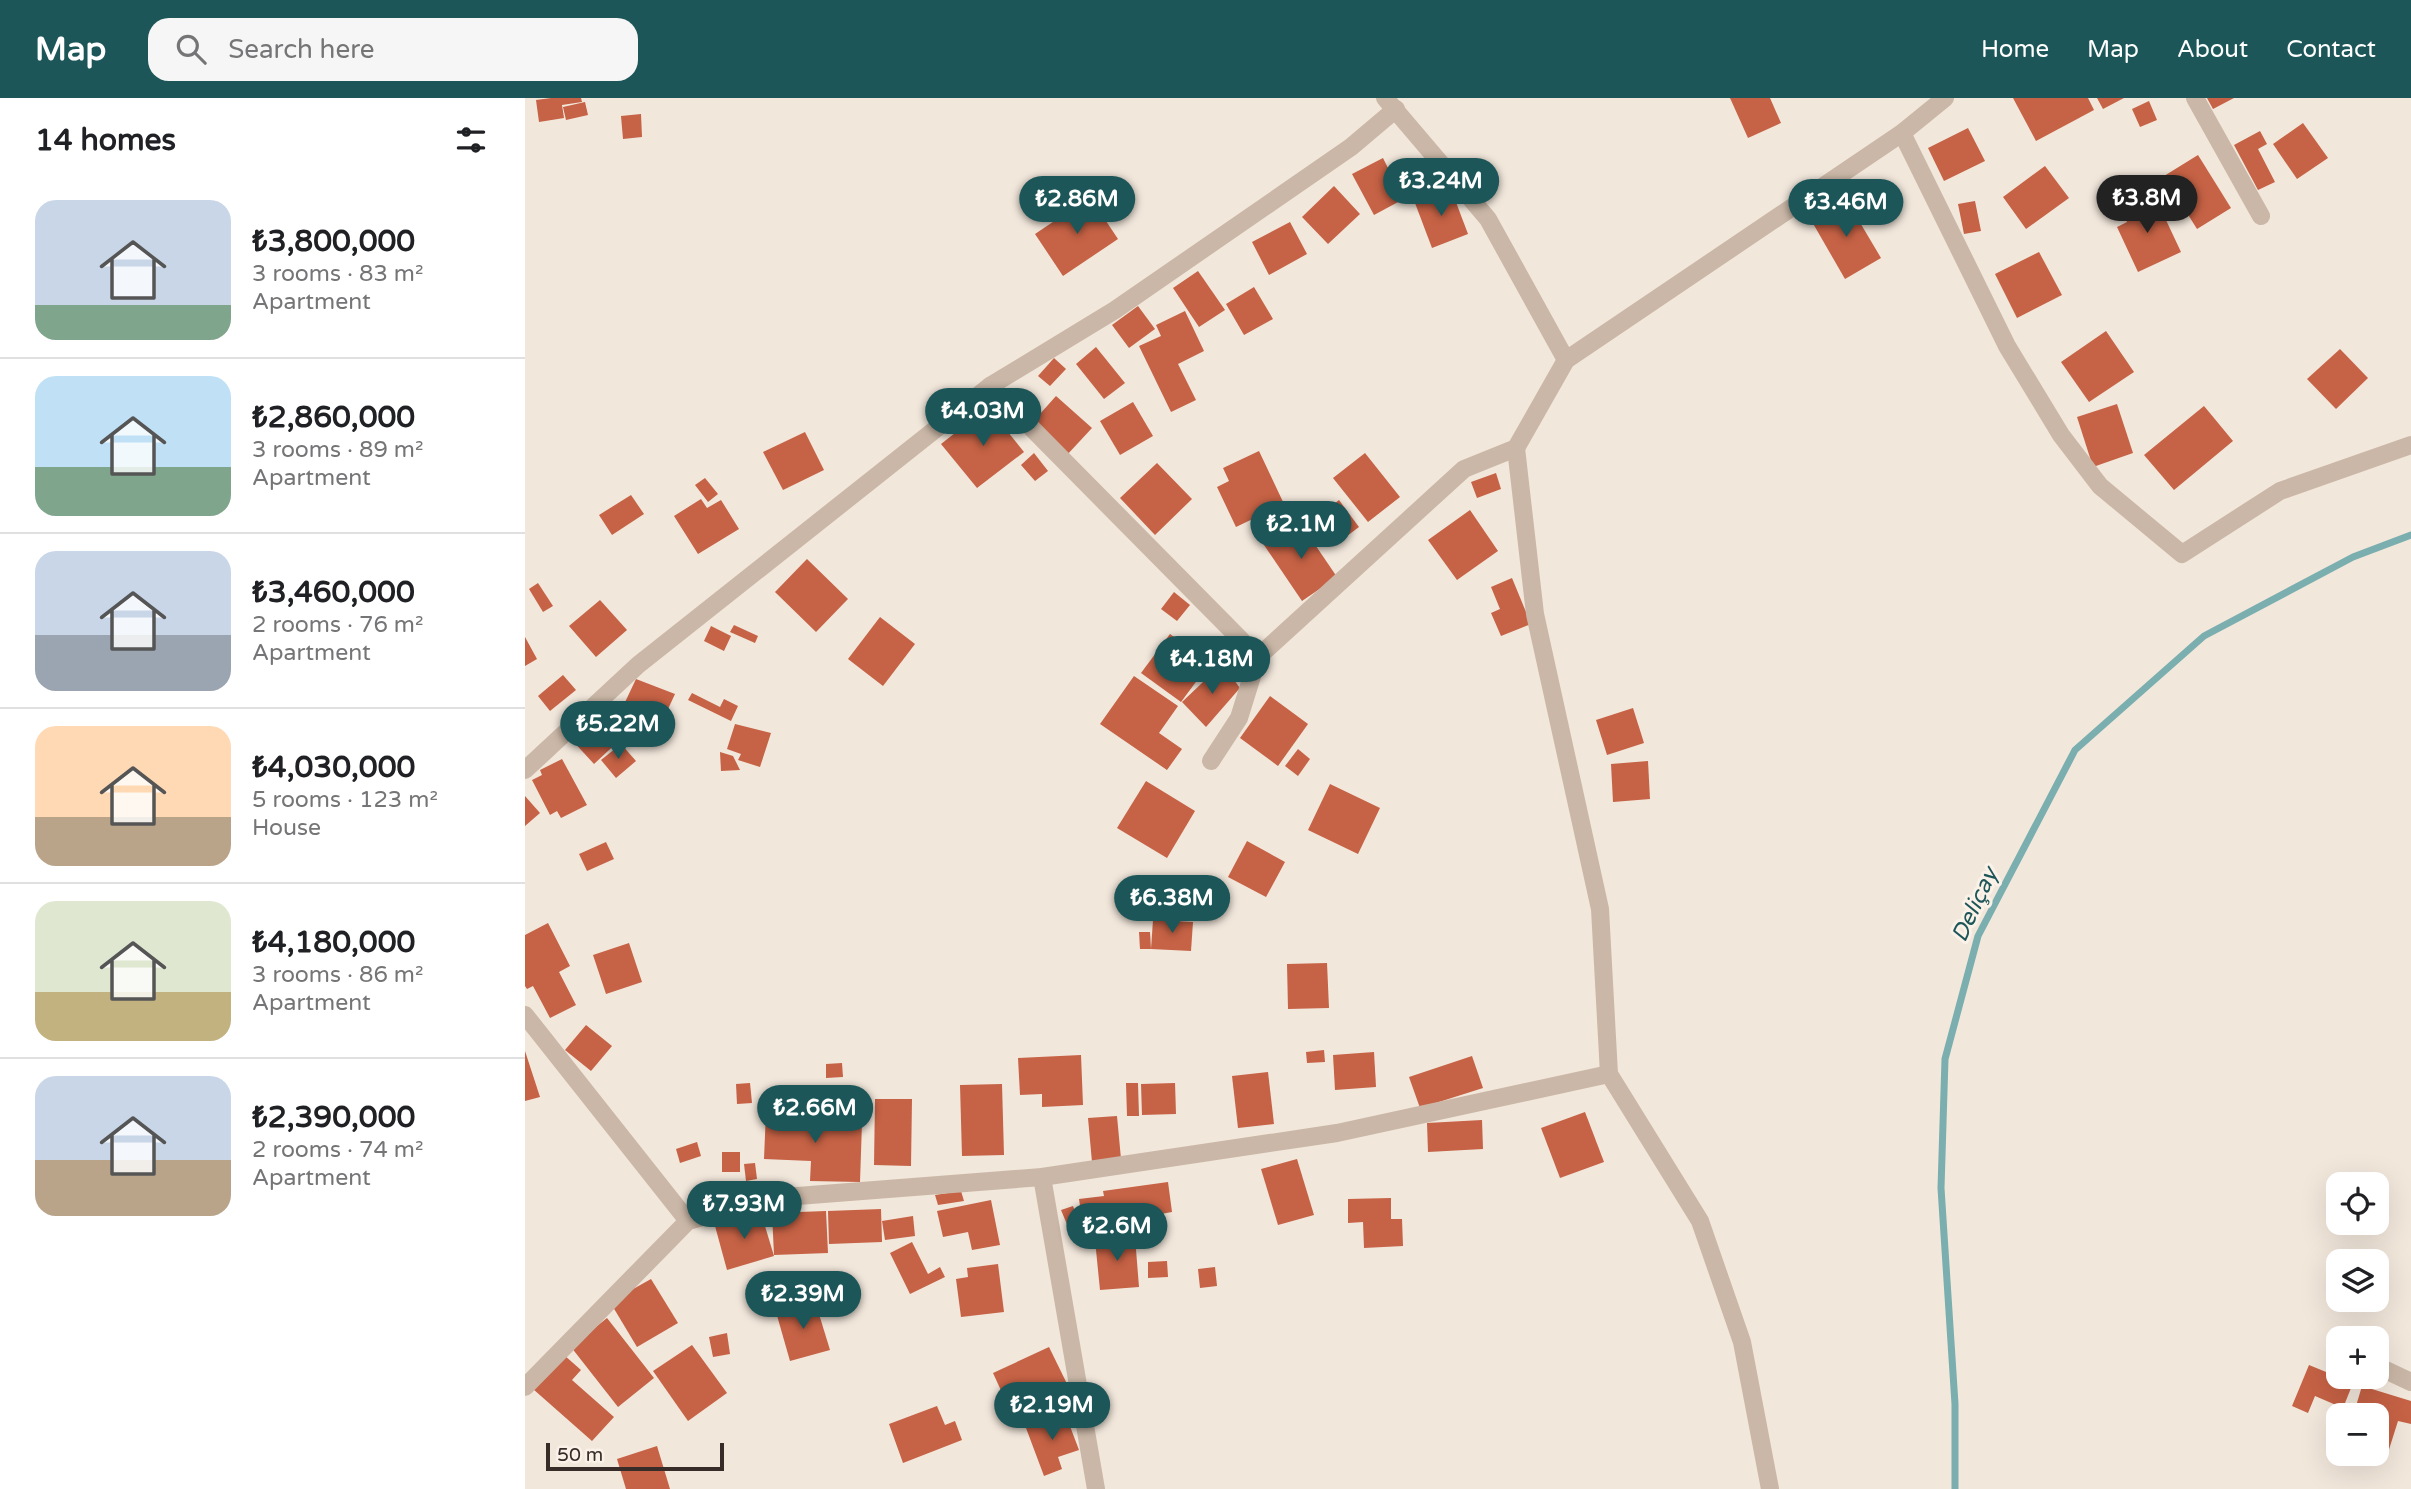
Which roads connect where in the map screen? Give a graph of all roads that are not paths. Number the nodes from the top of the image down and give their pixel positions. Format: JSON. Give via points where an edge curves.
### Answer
{"nodes":[{"id":1,"x":1945,"y":98,"type":"edge"},
{"id":2,"x":2196,"y":98,"type":"edge"},
{"id":3,"x":1390,"y":104,"type":"edge"},
{"id":4,"x":1902,"y":133,"type":"junction"},
{"id":5,"x":2261,"y":216,"type":"dead end"},
{"id":6,"x":1566,"y":360,"type":"junction"},
{"id":7,"x":990,"y":386,"type":"junction"},
{"id":8,"x":2411,"y":445,"type":"edge"},
{"id":9,"x":1516,"y":448,"type":"junction"},
{"id":10,"x":1258,"y":657,"type":"junction"},
{"id":11,"x":1211,"y":761,"type":"dead end"},
{"id":12,"x":525,"y":771,"type":"edge"},
{"id":13,"x":525,"y":1015,"type":"edge"},
{"id":14,"x":1609,"y":1074,"type":"junction"},
{"id":15,"x":1042,"y":1177,"type":"junction"},
{"id":16,"x":688,"y":1220,"type":"junction"},
{"id":17,"x":2389,"y":1372,"type":"edge"},
{"id":18,"x":2411,"y":1382,"type":"edge"},
{"id":19,"x":525,"y":1387,"type":"edge"},
{"id":20,"x":1096,"y":1489,"type":"edge"},
{"id":21,"x":1770,"y":1489,"type":"edge"}],
"edges":[{"from":1,"to":4,"type":"street"},
{"from":2,"to":5,"type":"street"},
{"from":3,"to":6,"type":"street","via":[[1488,219]]},
{"from":3,"to":7,"type":"street","via":[[1351,146],[1115,310]]},
{"from":4,"to":6,"type":"street"},
{"from":4,"to":8,"type":"street","via":[[2007,346],[2061,435],[2100,486],[2182,555],[2280,491]]},
{"from":6,"to":9,"type":"street"},
{"from":7,"to":10,"type":"street"},
{"from":7,"to":12,"type":"street","via":[[638,665]]},
{"from":9,"to":10,"type":"street","via":[[1464,469]]},
{"from":9,"to":14,"type":"street","via":[[1535,614],[1600,909]]},
{"from":10,"to":11,"type":"street","via":[[1239,718]]},
{"from":13,"to":16,"type":"street"},
{"from":14,"to":15,"type":"street","via":[[1337,1133]]},
{"from":14,"to":21,"type":"street","via":[[1700,1221],[1742,1342]]},
{"from":15,"to":16,"type":"street","via":[[772,1198]]},
{"from":15,"to":20,"type":"street"},
{"from":16,"to":19,"type":"street"},
{"from":17,"to":18,"type":"street"}]}
